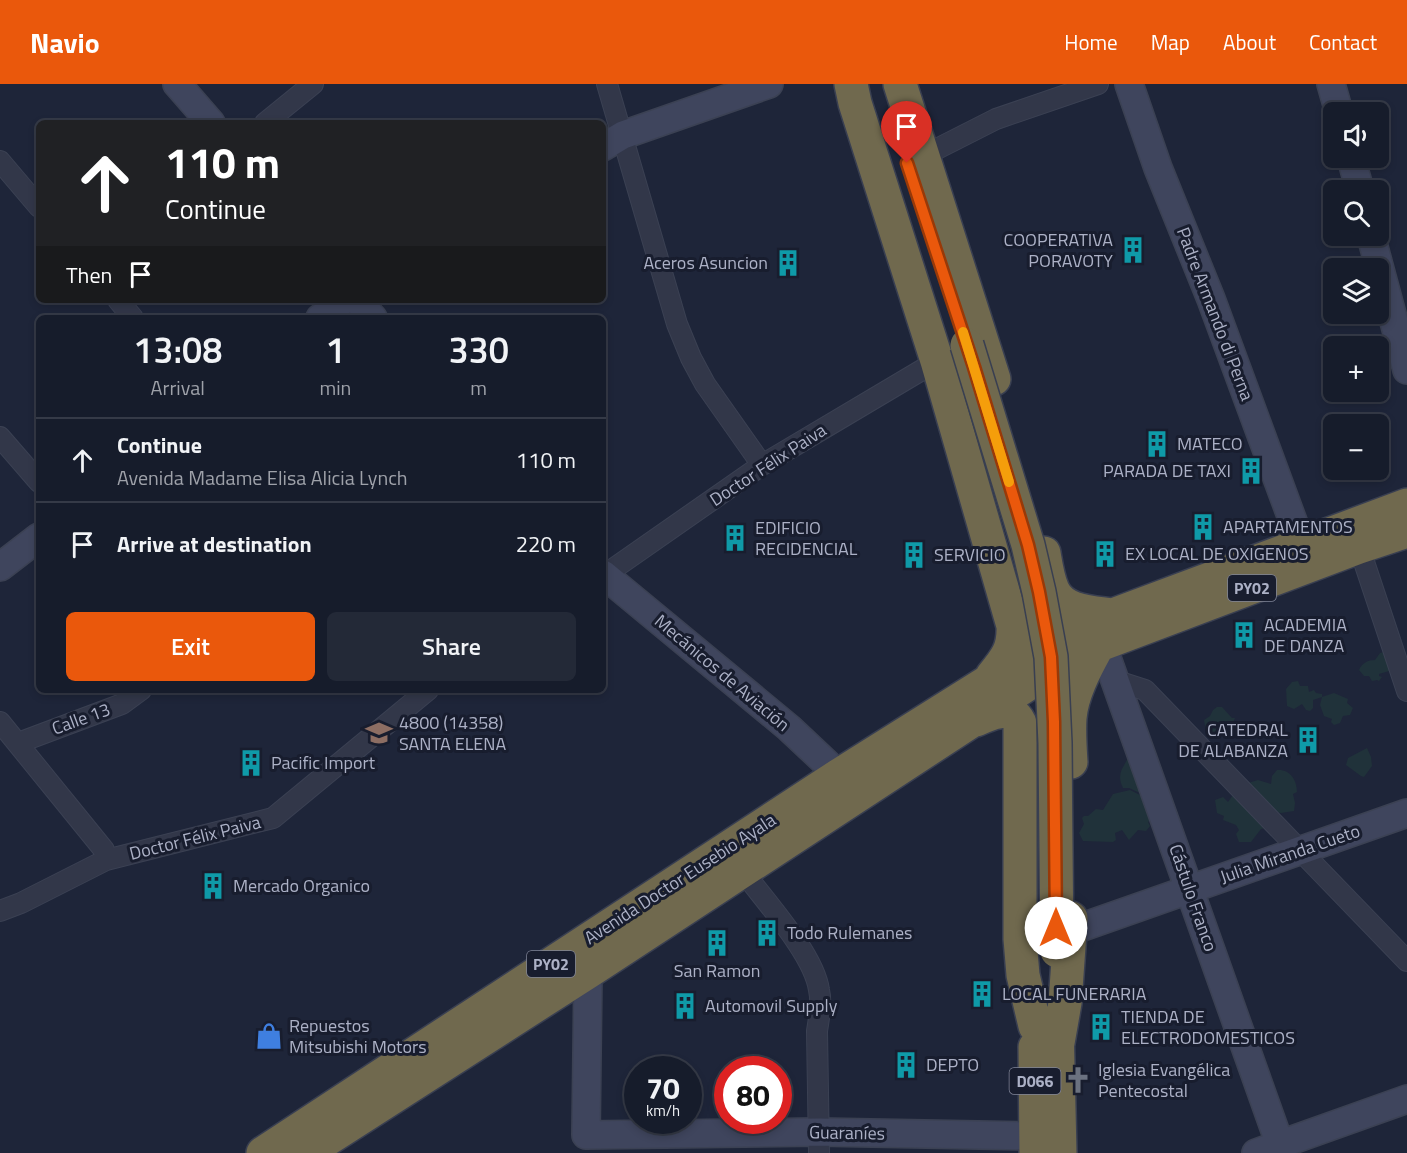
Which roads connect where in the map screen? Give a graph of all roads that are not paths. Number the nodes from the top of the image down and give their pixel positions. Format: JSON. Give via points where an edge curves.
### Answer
{"nodes":[{"id":1,"x":177,"y":84,"type":"edge"},
{"id":2,"x":313,"y":84,"type":"edge"},
{"id":3,"x":607,"y":84,"type":"edge"},
{"id":4,"x":770,"y":84,"type":"edge"},
{"id":5,"x":851,"y":84,"type":"edge"},
{"id":6,"x":862,"y":84,"type":"edge"},
{"id":7,"x":885,"y":84,"type":"edge"},
{"id":8,"x":900,"y":84,"type":"edge"},
{"id":9,"x":1098,"y":84,"type":"edge"},
{"id":10,"x":1129,"y":84,"type":"edge"},
{"id":11,"x":1331,"y":84,"type":"edge"},
{"id":12,"x":1336,"y":102,"type":"edge"},
{"id":13,"x":208,"y":120,"type":"edge"},
{"id":14,"x":269,"y":120,"type":"edge"},
{"id":15,"x":613,"y":141,"type":"edge"},
{"id":16,"x":923,"y":156,"type":"junction"},
{"id":17,"x":0,"y":161,"type":"edge"},
{"id":18,"x":36,"y":203,"type":"edge"},
{"id":19,"x":1374,"y":246,"type":"edge"},
{"id":20,"x":120,"y":303,"type":"edge"},
{"id":21,"x":340,"y":303,"type":"edge"},
{"id":22,"x":360,"y":303,"type":"edge"},
{"id":23,"x":130,"y":315,"type":"edge"},
{"id":24,"x":324,"y":315,"type":"edge"},
{"id":25,"x":370,"y":315,"type":"edge"},
{"id":26,"x":951,"y":352,"type":"junction"},
{"id":27,"x":1407,"y":370,"type":"edge"},
{"id":28,"x":0,"y":437,"type":"edge"},
{"id":29,"x":762,"y":465,"type":"junction"},
{"id":30,"x":36,"y":479,"type":"edge"},
{"id":31,"x":1407,"y":505,"type":"edge"},
{"id":32,"x":1407,"y":531,"type":"edge"},
{"id":33,"x":36,"y":539,"type":"edge"},
{"id":34,"x":1301,"y":543,"type":"junction"},
{"id":35,"x":1359,"y":547,"type":"junction"},
{"id":36,"x":0,"y":567,"type":"edge"},
{"id":37,"x":606,"y":573,"type":"edge"},
{"id":38,"x":606,"y":577,"type":"edge"},
{"id":39,"x":1104,"y":635,"type":"junction"},
{"id":40,"x":1041,"y":664,"type":"junction"},
{"id":41,"x":1117,"y":681,"type":"junction"},
{"id":42,"x":987,"y":682,"type":"junction"},
{"id":43,"x":1407,"y":691,"type":"edge"},
{"id":44,"x":137,"y":693,"type":"edge"},
{"id":45,"x":424,"y":693,"type":"edge"},
{"id":46,"x":0,"y":722,"type":"edge"},
{"id":47,"x":964,"y":725,"type":"junction"},
{"id":48,"x":18,"y":742,"type":"junction"},
{"id":49,"x":839,"y":775,"type":"junction"},
{"id":50,"x":1407,"y":813,"type":"edge"},
{"id":51,"x":1301,"y":850,"type":"junction"},
{"id":52,"x":106,"y":860,"type":"junction"},
{"id":53,"x":742,"y":870,"type":"junction"},
{"id":54,"x":1190,"y":889,"type":"junction"},
{"id":55,"x":0,"y":911,"type":"edge"},
{"id":56,"x":1055,"y":945,"type":"junction"},
{"id":57,"x":1407,"y":961,"type":"edge"},
{"id":58,"x":588,"y":972,"type":"junction"},
{"id":59,"x":1046,"y":1034,"type":"junction"},
{"id":60,"x":1407,"y":1099,"type":"edge"},
{"id":61,"x":819,"y":1143,"type":"edge"},
{"id":62,"x":586,"y":1144,"type":"edge"},
{"id":63,"x":1044,"y":1148,"type":"edge"},
{"id":64,"x":1273,"y":1150,"type":"edge"},
{"id":65,"x":263,"y":1153,"type":"edge"},
{"id":66,"x":306,"y":1153,"type":"edge"}],
"edges":[{"from":1,"to":13,"type":"street"},
{"from":2,"to":14,"type":"street"},
{"from":3,"to":15,"type":"street"},
{"from":4,"to":15,"type":"street"},
{"from":5,"to":26,"type":"highway","via":[[858,114]]},
{"from":6,"to":26,"type":"highway","number":"D066"},
{"from":7,"to":26,"type":"highway","number":"D066"},
{"from":8,"to":16,"type":"highway"},
{"from":9,"to":16,"type":"street","via":[[996,119]]},
{"from":10,"to":34,"type":"street","name":"Padre Armando di Perna"},
{"from":11,"to":12,"type":"street"},
{"from":15,"to":29,"type":"street","via":[[691,358]]},
{"from":16,"to":39,"type":"highway","via":[[1005,417],[1053,590],[1069,606],[1082,610]]},
{"from":17,"to":18,"type":"street"},
{"from":19,"to":27,"type":"street"},
{"from":20,"to":23,"type":"street"},
{"from":21,"to":24,"type":"street"},
{"from":22,"to":25,"type":"street"},
{"from":26,"to":29,"type":"street","name":"Doctor Félix Paiva"},
{"from":26,"to":40,"type":"highway","number":"D066","via":[[1028,638]]},
{"from":26,"to":42,"type":"highway","via":[[1013,626],[1008,654]]},
{"from":28,"to":30,"type":"street"},
{"from":29,"to":37,"type":"street","name":"Doctor Félix Paiva"},
{"from":31,"to":34,"type":"highway","number":"PY02"},
{"from":32,"to":35,"type":"highway","number":"PY02"},
{"from":33,"to":36,"type":"street"},
{"from":34,"to":39,"type":"highway","number":"PY02"},
{"from":35,"to":39,"type":"highway","number":"PY02"},
{"from":35,"to":43,"type":"street"},
{"from":38,"to":49,"type":"street","name":"Mecánicos de Aviación","via":[[789,728]]},
{"from":39,"to":40,"type":"highway","number":"PY02"},
{"from":39,"to":41,"type":"street","name":"Cástulo Franco"},
{"from":39,"to":56,"type":"highway","via":[[1081,680],[1070,716]]},
{"from":40,"to":42,"type":"highway","name":"Avenida Doctor Eusebio Ayala","number":"PY02"},
{"from":40,"to":47,"type":"highway","name":"Avenida Doctor Eusebio Ayala","number":"PY02"},
{"from":40,"to":56,"type":"highway","number":"D066","via":[[1035,750]]},
{"from":41,"to":51,"type":"street","via":[[1145,690]]},
{"from":41,"to":54,"type":"street","name":"Cástulo Franco"},
{"from":42,"to":49,"type":"highway","name":"Avenida Doctor Eusebio Ayala","number":"PY02"},
{"from":44,"to":48,"type":"street","name":"Calle 13","via":[[122,704]]},
{"from":45,"to":52,"type":"street","name":"Doctor Félix Paiva","via":[[273,818]]},
{"from":46,"to":48,"type":"street"},
{"from":47,"to":53,"type":"highway","name":"Avenida Doctor Eusebio Ayala","number":"PY02"},
{"from":47,"to":59,"type":"highway","via":[[998,711],[1006,711],[1020,723],[1023,975]]},
{"from":48,"to":52,"type":"street","via":[[104,850]]},
{"from":49,"to":65,"type":"highway","name":"Avenida Doctor Eusebio Ayala","number":"PY02"},
{"from":50,"to":51,"type":"street","name":"Julia Miranda Cueto"},
{"from":51,"to":54,"type":"street","name":"Julia Miranda Cueto"},
{"from":51,"to":57,"type":"street"},
{"from":52,"to":55,"type":"street","name":"Doctor Félix Paiva"},
{"from":53,"to":58,"type":"highway","name":"Avenida Doctor Eusebio Ayala","number":"PY02"},
{"from":53,"to":61,"type":"street","via":[[816,974],[820,991]]},
{"from":54,"to":56,"type":"street","name":"Julia Miranda Cueto"},
{"from":54,"to":64,"type":"street","name":"Cástulo Franco"},
{"from":56,"to":59,"type":"highway","number":"D066"},
{"from":58,"to":62,"type":"street"},
{"from":58,"to":66,"type":"highway","name":"Avenida Doctor Eusebio Ayala","number":"PY02"},
{"from":59,"to":63,"type":"highway","number":"D066"},
{"from":60,"to":64,"type":"street"},
{"from":61,"to":62,"type":"street","name":"Guaraníes"},
{"from":61,"to":63,"type":"street","name":"Guaraníes"}]}
